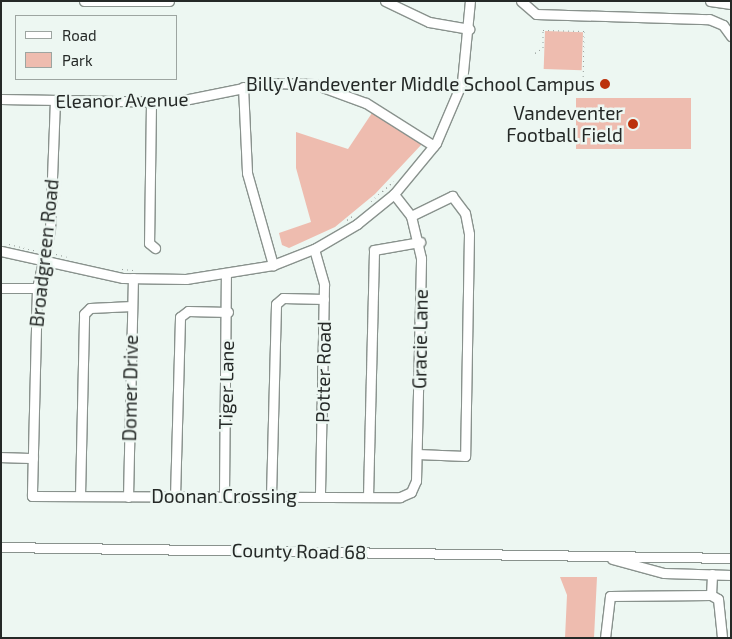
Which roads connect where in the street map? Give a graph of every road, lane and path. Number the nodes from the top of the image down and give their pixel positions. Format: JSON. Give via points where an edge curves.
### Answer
{"nodes":[{"id":1,"x":84,"y":1,"type":"edge"},
{"id":2,"x":169,"y":1,"type":"edge"},
{"id":3,"x":385,"y":1,"type":"edge"},
{"id":4,"x":470,"y":1,"type":"edge"},
{"id":5,"x":521,"y":1,"type":"edge"},
{"id":6,"x":710,"y":1,"type":"edge"},
{"id":7,"x":731,"y":4,"type":"edge"},
{"id":8,"x":561,"y":25,"type":"dead end"},
{"id":9,"x":469,"y":29,"type":"junction"},
{"id":10,"x":561,"y":30,"type":"junction"},
{"id":11,"x":731,"y":36,"type":"edge"},
{"id":12,"x":536,"y":53,"type":"dead end"},
{"id":13,"x":583,"y":86,"type":"dead end"},
{"id":14,"x":243,"y":87,"type":"junction"},
{"id":15,"x":1,"y":99,"type":"edge"},
{"id":16,"x":55,"y":100,"type":"junction"},
{"id":17,"x":151,"y":103,"type":"junction"},
{"id":18,"x":434,"y":146,"type":"junction"},
{"id":19,"x":400,"y":174,"type":"dead end"},
{"id":20,"x":394,"y":194,"type":"junction"},
{"id":21,"x":370,"y":202,"type":"dead end"},
{"id":22,"x":357,"y":213,"type":"dead end"},
{"id":23,"x":411,"y":216,"type":"junction"},
{"id":24,"x":344,"y":222,"type":"dead end"},
{"id":25,"x":420,"y":242,"type":"junction"},
{"id":26,"x":1,"y":243,"type":"edge"},
{"id":27,"x":155,"y":248,"type":"dead end"},
{"id":28,"x":314,"y":249,"type":"junction"},
{"id":29,"x":1,"y":251,"type":"edge"},
{"id":30,"x":37,"y":251,"type":"dead end"},
{"id":31,"x":46,"y":257,"type":"junction"},
{"id":32,"x":74,"y":259,"type":"dead end"},
{"id":33,"x":273,"y":265,"type":"junction"},
{"id":34,"x":114,"y":268,"type":"dead end"},
{"id":35,"x":142,"y":270,"type":"dead end"},
{"id":36,"x":226,"y":276,"type":"junction"},
{"id":37,"x":133,"y":278,"type":"junction"},
{"id":38,"x":1,"y":288,"type":"edge"},
{"id":39,"x":37,"y":288,"type":"junction"},
{"id":40,"x":324,"y":299,"type":"junction"},
{"id":41,"x":132,"y":306,"type":"junction"},
{"id":42,"x":228,"y":312,"type":"junction"},
{"id":43,"x":417,"y":454,"type":"junction"},
{"id":44,"x":1,"y":458,"type":"edge"},
{"id":45,"x":33,"y":458,"type":"junction"},
{"id":46,"x":413,"y":490,"type":"joint"},
{"id":47,"x":224,"y":495,"type":"junction"},
{"id":48,"x":32,"y":496,"type":"joint"},
{"id":49,"x":80,"y":496,"type":"junction"},
{"id":50,"x":271,"y":496,"type":"junction"},
{"id":51,"x":320,"y":496,"type":"junction"},
{"id":52,"x":128,"y":497,"type":"junction"},
{"id":53,"x":175,"y":497,"type":"junction"},
{"id":54,"x":368,"y":497,"type":"junction"},
{"id":55,"x":1,"y":547,"type":"edge"},
{"id":56,"x":597,"y":556,"type":"junction"},
{"id":57,"x":731,"y":558,"type":"edge"},
{"id":58,"x":712,"y":574,"type":"junction"},
{"id":59,"x":731,"y":574,"type":"edge"},
{"id":60,"x":711,"y":595,"type":"junction"},
{"id":61,"x":605,"y":638,"type":"edge"},
{"id":62,"x":722,"y":638,"type":"edge"}],
"edges":[{"from":1,"to":2,"type":"street"},
{"from":3,"to":9,"type":"street","via":[[429,22]]},
{"from":4,"to":9,"type":"street"},
{"from":5,"to":11,"type":"street","via":[[536,14],[709,19],[723,25]]},
{"from":6,"to":7,"type":"street"},
{"from":8,"to":10,"type":"path"},
{"from":9,"to":18,"type":"street","via":[[458,94]]},
{"from":10,"to":12,"type":"path","via":[[543,30],[543,48]]},
{"from":10,"to":13,"type":"path","via":[[584,31]]},
{"from":14,"to":17,"type":"street","name":"Eleanor Avenue","via":[[198,99]]},
{"from":14,"to":18,"type":"street","name":"Eleanor Avenue","via":[[290,81],[334,89],[366,103]]},
{"from":14,"to":33,"type":"street","via":[[248,173]]},
{"from":15,"to":16,"type":"street","name":"Eleanor Avenue"},
{"from":16,"to":17,"type":"street","name":"Eleanor Avenue"},
{"from":16,"to":31,"type":"street","name":"Broadgreen Road"},
{"from":17,"to":27,"type":"street","via":[[149,243]]},
{"from":18,"to":20,"type":"street"},
{"from":19,"to":21,"type":"path"},
{"from":20,"to":23,"type":"street","name":"Gracie Lane"},
{"from":20,"to":28,"type":"street","via":[[357,224]]},
{"from":22,"to":24,"type":"path"},
{"from":23,"to":25,"type":"street","name":"Gracie Lane"},
{"from":23,"to":43,"type":"street","via":[[452,196],[465,213],[469,234],[465,456]]},
{"from":25,"to":43,"type":"street","name":"Gracie Lane"},
{"from":25,"to":54,"type":"street","via":[[374,250]]},
{"from":26,"to":30,"type":"path"},
{"from":28,"to":33,"type":"street"},
{"from":28,"to":40,"type":"street","name":"Potter Road","via":[[322,272]]},
{"from":29,"to":31,"type":"street"},
{"from":31,"to":32,"type":"path"},
{"from":31,"to":37,"type":"street"},
{"from":31,"to":39,"type":"street","name":"Broadgreen Road"},
{"from":33,"to":36,"type":"street"},
{"from":34,"to":35,"type":"path"},
{"from":36,"to":37,"type":"street"},
{"from":36,"to":42,"type":"street","name":"Tiger Lane"},
{"from":37,"to":41,"type":"street","name":"Domer Drive"},
{"from":38,"to":39,"type":"street"},
{"from":39,"to":45,"type":"street","name":"Broadgreen Road"},
{"from":40,"to":50,"type":"street","via":[[283,298],[276,304]]},
{"from":40,"to":51,"type":"street","name":"Potter Road"},
{"from":41,"to":49,"type":"street","via":[[90,308],[84,314]]},
{"from":41,"to":52,"type":"street","name":"Domer Drive"},
{"from":42,"to":47,"type":"street","name":"Tiger Lane"},
{"from":42,"to":53,"type":"street","via":[[188,311],[180,317]]},
{"from":43,"to":46,"type":"street","name":"Gracie Lane"},
{"from":44,"to":45,"type":"street"},
{"from":45,"to":48,"type":"street","name":"Broadgreen Road"},
{"from":46,"to":54,"type":"street","name":"Doonan Crossing","via":[[403,497]]},
{"from":47,"to":50,"type":"street","name":"Doonan Crossing"},
{"from":47,"to":53,"type":"street","name":"Doonan Crossing"},
{"from":48,"to":49,"type":"street","name":"Doonan Crossing"},
{"from":49,"to":52,"type":"street","name":"Doonan Crossing"},
{"from":50,"to":51,"type":"street","name":"Doonan Crossing"},
{"from":51,"to":54,"type":"street","name":"Doonan Crossing"},
{"from":52,"to":53,"type":"street","name":"Doonan Crossing"},
{"from":55,"to":56,"type":"street","name":"County Road 68"},
{"from":56,"to":57,"type":"street","name":"County Road 68"},
{"from":56,"to":58,"type":"street","name":"County Road 68","via":[[664,573]]},
{"from":58,"to":59,"type":"street","name":"County Road 68"},
{"from":58,"to":60,"type":"street"},
{"from":60,"to":61,"type":"street","via":[[610,596]]},
{"from":60,"to":62,"type":"street","via":[[718,599]]}]}
